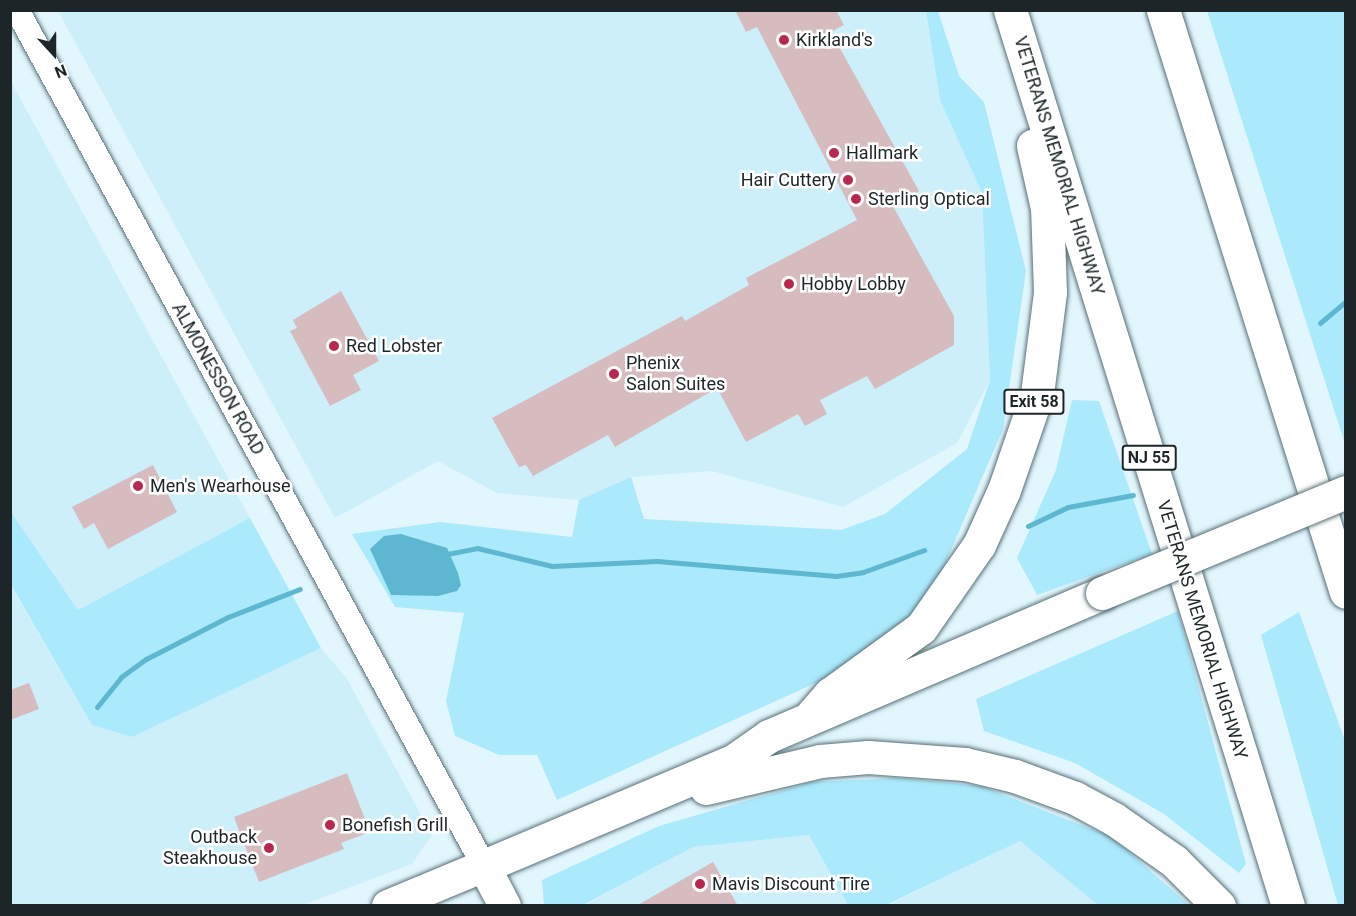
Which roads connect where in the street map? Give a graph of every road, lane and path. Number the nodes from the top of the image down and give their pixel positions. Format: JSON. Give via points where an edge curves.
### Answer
{"nodes":[{"id":1,"x":17,"y":10,"type":"edge"},
{"id":2,"x":998,"y":10,"type":"edge"},
{"id":3,"x":1010,"y":10,"type":"edge"},
{"id":4,"x":1163,"y":10,"type":"edge"},
{"id":5,"x":1290,"y":412,"type":"junction"},
{"id":6,"x":1346,"y":492,"type":"edge"},
{"id":7,"x":1346,"y":517,"type":"edge"},
{"id":8,"x":1346,"y":592,"type":"edge"},
{"id":9,"x":1105,"y":603,"type":"junction"},
{"id":10,"x":810,"y":718,"type":"junction"},
{"id":11,"x":733,"y":760,"type":"junction"},
{"id":12,"x":671,"y":787,"type":"junction"},
{"id":13,"x":484,"y":866,"type":"junction"},
{"id":14,"x":388,"y":906,"type":"edge"},
{"id":15,"x":505,"y":906,"type":"edge"},
{"id":16,"x":1219,"y":906,"type":"edge"},
{"id":17,"x":1288,"y":906,"type":"edge"}],
"edges":[{"from":1,"to":13,"type":"street","name":"ALMONESSON ROAD"},
{"from":2,"to":10,"type":"highway","number":"Exit 58","via":[[1040,175],[1049,230],[1050,292],[1036,394],[1004,490],[979,545],[955,583],[921,628],[830,694]]},
{"from":3,"to":17,"type":"highway","name":"VETERANS MEMORIAL HIGHWAY","number":"NJ 55"},
{"from":4,"to":5,"type":"highway"},
{"from":5,"to":7,"type":"highway","via":[[1319,455]]},
{"from":5,"to":8,"type":"highway"},
{"from":6,"to":9,"type":"highway","number":"Exit 58","bridge":true},
{"from":7,"to":9,"type":"highway"},
{"from":9,"to":10,"type":"highway","number":"Exit 58"},
{"from":9,"to":11,"type":"highway","via":[[777,752]]},
{"from":10,"to":11,"type":"highway","number":"Exit 58","via":[[770,736]]},
{"from":11,"to":12,"type":"highway"},
{"from":12,"to":13,"type":"highway"},
{"from":12,"to":16,"type":"highway","via":[[717,788],[788,768],[849,759],[965,764],[1015,776],[1075,798],[1114,819],[1174,861]]},
{"from":13,"to":14,"type":"main road"},
{"from":13,"to":15,"type":"main road","name":"ALMONESSON ROAD"}]}
